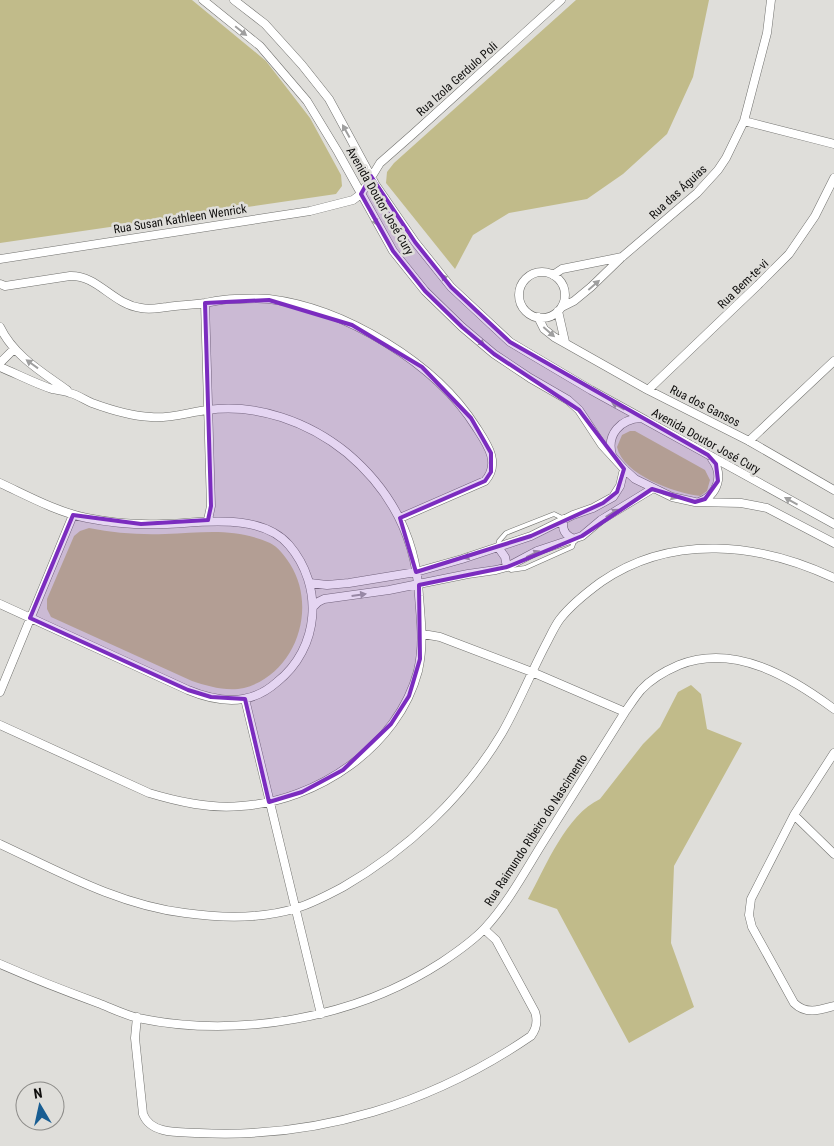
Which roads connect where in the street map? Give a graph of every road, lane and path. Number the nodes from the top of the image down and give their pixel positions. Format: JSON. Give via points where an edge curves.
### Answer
{"nodes":[{"id":1,"x":203,"y":0,"type":"edge"},
{"id":2,"x":234,"y":0,"type":"edge"},
{"id":3,"x":561,"y":0,"type":"edge"},
{"id":4,"x":771,"y":0,"type":"edge"},
{"id":5,"x":744,"y":121,"type":"junction"},
{"id":6,"x":834,"y":144,"type":"edge"},
{"id":7,"x":371,"y":176,"type":"junction"},
{"id":8,"x":834,"y":178,"type":"edge"},
{"id":9,"x":361,"y":194,"type":"junction"},
{"id":10,"x":622,"y":257,"type":"junction"},
{"id":11,"x":0,"y":258,"type":"edge"},
{"id":12,"x":553,"y":275,"type":"junction"},
{"id":13,"x":2,"y":287,"type":"edge"},
{"id":14,"x":205,"y":303,"type":"junction"},
{"id":15,"x":560,"y":309,"type":"junction"},
{"id":16,"x":538,"y":317,"type":"junction"},
{"id":17,"x":0,"y":327,"type":"edge"},
{"id":18,"x":565,"y":342,"type":"junction"},
{"id":19,"x":14,"y":348,"type":"junction"},
{"id":20,"x":834,"y":361,"type":"edge"},
{"id":21,"x":0,"y":365,"type":"edge"},
{"id":22,"x":648,"y":390,"type":"junction"},
{"id":23,"x":71,"y":393,"type":"junction"},
{"id":24,"x":208,"y":410,"type":"junction"},
{"id":25,"x":641,"y":418,"type":"junction"},
{"id":26,"x":749,"y":441,"type":"junction"},
{"id":27,"x":708,"y":455,"type":"junction"},
{"id":28,"x":612,"y":456,"type":"junction"},
{"id":29,"x":624,"y":469,"type":"junction"},
{"id":30,"x":0,"y":483,"type":"edge"},
{"id":31,"x":652,"y":489,"type":"junction"},
{"id":32,"x":834,"y":490,"type":"edge"},
{"id":33,"x":695,"y":502,"type":"junction"},
{"id":34,"x":73,"y":515,"type":"junction"},
{"id":35,"x":400,"y":518,"type":"junction"},
{"id":36,"x":564,"y":519,"type":"junction"},
{"id":37,"x":208,"y":520,"type":"junction"},
{"id":38,"x":834,"y":524,"type":"edge"},
{"id":39,"x":575,"y":539,"type":"junction"},
{"id":40,"x":834,"y":543,"type":"edge"},
{"id":41,"x":498,"y":547,"type":"junction"},
{"id":42,"x":507,"y":566,"type":"junction"},
{"id":43,"x":416,"y":572,"type":"junction"},
{"id":44,"x":834,"y":578,"type":"edge"},
{"id":45,"x":310,"y":583,"type":"junction"},
{"id":46,"x":419,"y":585,"type":"junction"},
{"id":47,"x":0,"y":604,"type":"edge"},
{"id":48,"x":313,"y":607,"type":"junction"},
{"id":49,"x":30,"y":618,"type":"junction"},
{"id":50,"x":423,"y":634,"type":"junction"},
{"id":51,"x":532,"y":672,"type":"junction"},
{"id":52,"x":0,"y":692,"type":"edge"},
{"id":53,"x":244,"y":699,"type":"junction"},
{"id":54,"x":834,"y":709,"type":"edge"},
{"id":55,"x":625,"y":712,"type":"junction"},
{"id":56,"x":0,"y":725,"type":"edge"},
{"id":57,"x":834,"y":753,"type":"edge"},
{"id":58,"x":270,"y":802,"type":"junction"},
{"id":59,"x":794,"y":815,"type":"junction"},
{"id":60,"x":0,"y":844,"type":"edge"},
{"id":61,"x":834,"y":854,"type":"edge"},
{"id":62,"x":295,"y":909,"type":"junction"},
{"id":63,"x":484,"y":929,"type":"junction"},
{"id":64,"x":0,"y":964,"type":"edge"},
{"id":65,"x":834,"y":1006,"type":"edge"},
{"id":66,"x":321,"y":1014,"type":"junction"},
{"id":67,"x":137,"y":1017,"type":"junction"}],
"edges":[{"from":1,"to":9,"type":"street","name":"Avenida Doutor José Cury","one_way":true,"via":[[260,46],[307,100]]},
{"from":7,"to":2,"type":"street","name":"Avenida Doutor José Cury","one_way":true,"via":[[329,100],[302,65],[265,24]]},
{"from":3,"to":7,"type":"street","name":"Rua Izola Gerdulo Poli","via":[[388,154]]},
{"from":4,"to":5,"type":"street","name":"Rua das Águias","via":[[767,33]]},
{"from":5,"to":6,"type":"street"},
{"from":5,"to":10,"type":"street","name":"Rua das Águias","via":[[726,158],[709,180]]},
{"from":7,"to":9,"type":"street","name":"Rua Izola Gerdulo Poli"},
{"from":25,"to":7,"type":"street","name":"Avenida Doutor José Cury","one_way":true,"via":[[510,342],[451,287],[415,242]]},
{"from":8,"to":22,"type":"street","name":"Rua Bem-te-vi","via":[[815,216],[789,254]]},
{"from":9,"to":11,"type":"street","name":"Rua Susan Kathleen Wenrick","via":[[353,200],[310,211]]},
{"from":9,"to":28,"type":"street","name":"Avenida Doutor José Cury","one_way":true,"via":[[393,251],[425,292],[494,354],[568,400]]},
{"from":10,"to":12,"type":"street","via":[[562,269]]},
{"from":15,"to":10,"type":"street","name":"Rua das Águias","one_way":true,"via":[[591,287]]},
{"from":12,"to":15,"type":"street","via":[[559,279],[565,292]]},
{"from":12,"to":16,"type":"street","via":[[539,272],[532,275],[520,291],[526,311]]},
{"from":13,"to":14,"type":"street","via":[[75,276],[89,279],[124,304],[142,308]]},
{"from":14,"to":24,"type":"street"},
{"from":14,"to":35,"type":"street","via":[[227,299],[269,300],[332,317],[371,334],[410,358],[456,400],[487,445],[492,457],[491,472],[484,481]]},
{"from":15,"to":16,"type":"street","via":[[546,317]]},
{"from":15,"to":18,"type":"street"},
{"from":16,"to":18,"type":"street","name":"Rua dos Gansos","one_way":true,"via":[[544,329]]},
{"from":17,"to":19,"type":"street"},
{"from":18,"to":22,"type":"street","name":"Rua dos Gansos"},
{"from":19,"to":21,"type":"street"},
{"from":23,"to":19,"type":"street","one_way":true,"via":[[30,364]]},
{"from":20,"to":26,"type":"street"},
{"from":21,"to":23,"type":"street","via":[[51,388]]},
{"from":22,"to":26,"type":"street","name":"Rua dos Gansos"},
{"from":23,"to":24,"type":"street","via":[[118,411],[154,418]]},
{"from":24,"to":35,"type":"street","via":[[238,408],[262,412],[318,433],[364,469]]},
{"from":24,"to":37,"type":"street","via":[[211,506]]},
{"from":25,"to":27,"type":"street","name":"Avenida Doutor José Cury"},
{"from":25,"to":28,"type":"street","via":[[628,420],[618,427],[610,444]]},
{"from":26,"to":32,"type":"street","name":"Rua dos Gansos"},
{"from":27,"to":33,"type":"street","via":[[716,464],[718,481],[710,496]]},
{"from":38,"to":27,"type":"street","name":"Avenida Doutor José Cury","one_way":true},
{"from":28,"to":29,"type":"street","name":"Avenida Doutor José Cury"},
{"from":29,"to":31,"type":"street","name":"Avenida Doutor José Cury"},
{"from":29,"to":36,"type":"street","via":[[613,497]]},
{"from":30,"to":34,"type":"street"},
{"from":31,"to":33,"type":"street","name":"Avenida Doutor José Cury","one_way":true},
{"from":39,"to":31,"type":"street","one_way":true},
{"from":33,"to":40,"type":"street","name":"Avenida Doutor José Cury","via":[[741,503],[767,508]]},
{"from":34,"to":37,"type":"street","via":[[141,524]]},
{"from":34,"to":49,"type":"street"},
{"from":35,"to":43,"type":"street","via":[[414,556]]},
{"from":36,"to":39,"type":"street","via":[[564,530]]},
{"from":36,"to":41,"type":"street","via":[[531,536]]},
{"from":36,"to":41,"type":"lane","via":[[554,514],[506,533],[498,540]]},
{"from":37,"to":45,"type":"street","via":[[242,524],[278,535],[301,562]]},
{"from":42,"to":39,"type":"street","one_way":true,"via":[[537,551]]},
{"from":41,"to":42,"type":"street"},
{"from":41,"to":43,"type":"street","one_way":true},
{"from":42,"to":46,"type":"street"},
{"from":43,"to":45,"type":"street","via":[[349,583]]},
{"from":43,"to":46,"type":"street"},
{"from":44,"to":51,"type":"street","via":[[779,558],[726,548],[688,549],[650,558],[620,570],[575,604],[558,621]]},
{"from":45,"to":48,"type":"street"},
{"from":48,"to":46,"type":"street","one_way":true,"via":[[324,599]]},
{"from":46,"to":50,"type":"street"},
{"from":47,"to":49,"type":"street"},
{"from":48,"to":53,"type":"street","via":[[311,630],[298,660],[274,684]]},
{"from":49,"to":52,"type":"street"},
{"from":49,"to":53,"type":"street","via":[[188,690],[211,697]]},
{"from":50,"to":51,"type":"street","via":[[440,637]]},
{"from":50,"to":58,"type":"street","via":[[414,684],[401,710],[380,738],[330,779]]},
{"from":51,"to":55,"type":"street"},
{"from":51,"to":62,"type":"street","via":[[496,742],[442,810],[373,868]]},
{"from":53,"to":58,"type":"street"},
{"from":54,"to":55,"type":"street","name":"Rua Raimundo Ribeiro do Nascimento","via":[[774,673],[745,662],[721,658],[684,663],[661,674],[641,690]]},
{"from":55,"to":63,"type":"street","name":"Rua Raimundo Ribeiro do Nascimento","via":[[507,900]]},
{"from":56,"to":58,"type":"street","via":[[166,798],[215,806]]},
{"from":57,"to":59,"type":"street"},
{"from":58,"to":62,"type":"street"},
{"from":59,"to":61,"type":"street"},
{"from":59,"to":65,"type":"street","via":[[751,899],[750,921],[794,1003],[809,1011]]},
{"from":60,"to":62,"type":"street","via":[[104,892],[165,910],[229,916]]},
{"from":62,"to":66,"type":"street"},
{"from":63,"to":66,"type":"street","name":"Rua Raimundo Ribeiro do Nascimento","via":[[449,957],[410,980],[358,1003]]},
{"from":63,"to":67,"type":"street","via":[[496,940],[535,1012],[537,1021],[531,1036],[444,1086],[398,1105],[348,1120],[295,1130],[241,1134],[187,1133],[156,1128],[143,1114],[135,1038]]},
{"from":64,"to":67,"type":"street","name":"Rua Raimundo Ribeiro do Nascimento"},
{"from":66,"to":67,"type":"street","name":"Rua Raimundo Ribeiro do Nascimento","via":[[233,1025],[186,1024]]}]}
